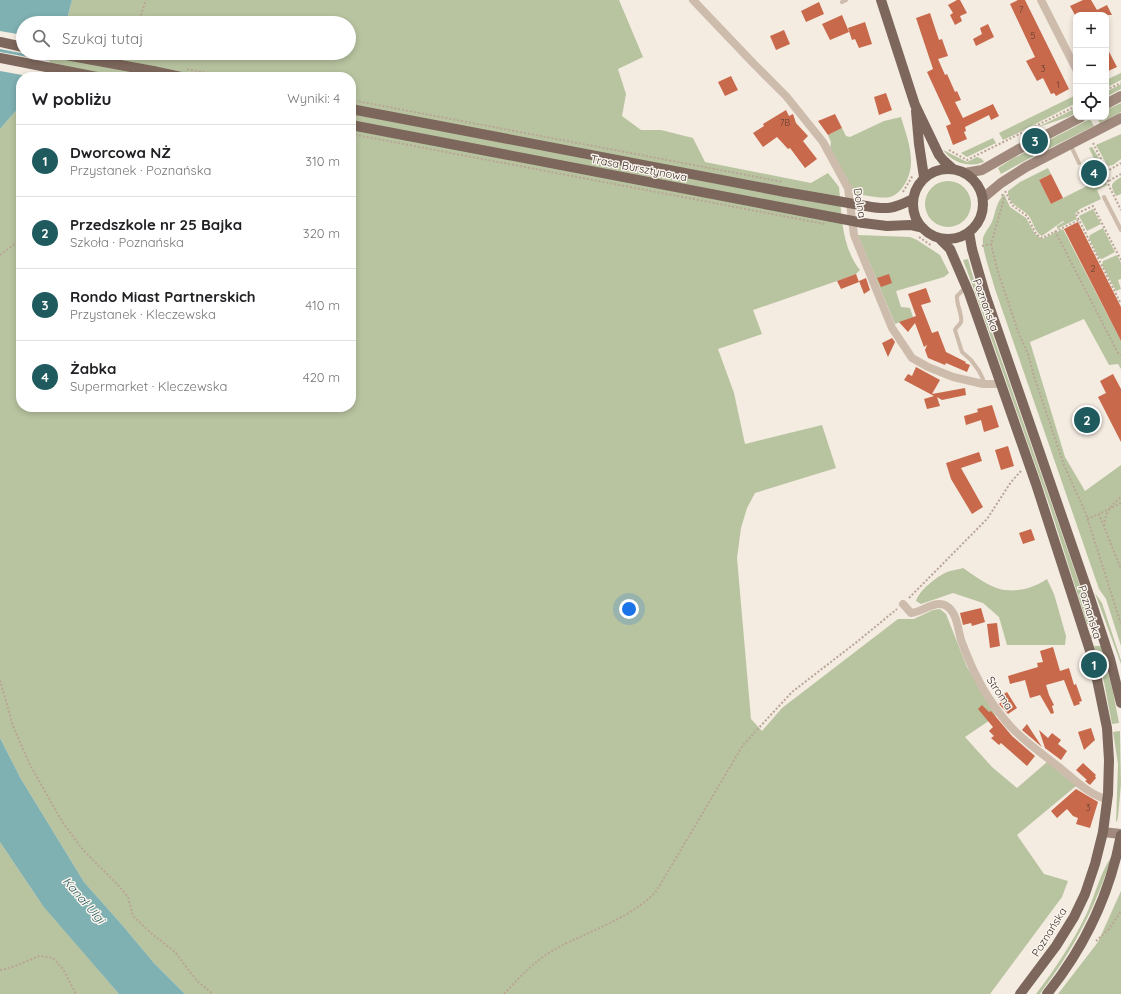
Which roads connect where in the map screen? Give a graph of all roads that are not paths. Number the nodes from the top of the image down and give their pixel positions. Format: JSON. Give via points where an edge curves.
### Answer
{"nodes":[{"id":1,"x":693,"y":0,"type":"edge"},
{"id":2,"x":882,"y":0,"type":"edge"},
{"id":3,"x":1041,"y":0,"type":"edge"},
{"id":4,"x":0,"y":42,"type":"edge"},
{"id":5,"x":16,"y":45,"type":"edge"},
{"id":6,"x":0,"y":58,"type":"edge"},
{"id":7,"x":100,"y":60,"type":"edge"},
{"id":8,"x":1073,"y":63,"type":"edge"},
{"id":9,"x":71,"y":72,"type":"edge"},
{"id":10,"x":178,"y":72,"type":"edge"},
{"id":11,"x":1121,"y":96,"type":"edge"},
{"id":12,"x":1109,"y":102,"type":"edge"},
{"id":13,"x":915,"y":105,"type":"junction"},
{"id":14,"x":356,"y":110,"type":"edge"},
{"id":15,"x":1121,"y":118,"type":"edge"},
{"id":16,"x":1075,"y":120,"type":"edge"},
{"id":17,"x":356,"y":126,"type":"edge"},
{"id":18,"x":1070,"y":144,"type":"junction"},
{"id":19,"x":1079,"y":163,"type":"dead end"},
{"id":20,"x":953,"y":169,"type":"junction"},
{"id":21,"x":965,"y":173,"type":"junction"},
{"id":22,"x":924,"y":177,"type":"junction"},
{"id":23,"x":1104,"y":197,"type":"dead end"},
{"id":24,"x":983,"y":198,"type":"junction"},
{"id":25,"x":913,"y":199,"type":"junction"},
{"id":26,"x":1121,"y":230,"type":"edge"},
{"id":27,"x":919,"y":232,"type":"junction"},
{"id":28,"x":969,"y":232,"type":"junction"},
{"id":29,"x":939,"y":238,"type":"junction"},
{"id":30,"x":967,"y":287,"type":"junction"},
{"id":31,"x":983,"y":384,"type":"junction"},
{"id":32,"x":1001,"y":384,"type":"junction"},
{"id":33,"x":903,"y":604,"type":"road end"},
{"id":34,"x":1102,"y":634,"type":"junction"},
{"id":35,"x":1086,"y":639,"type":"junction"},
{"id":36,"x":1121,"y":704,"type":"edge"},
{"id":37,"x":1107,"y":799,"type":"junction"},
{"id":38,"x":1103,"y":832,"type":"junction"},
{"id":39,"x":1121,"y":835,"type":"edge"},
{"id":40,"x":1020,"y":994,"type":"edge"},
{"id":41,"x":1047,"y":994,"type":"edge"}],
"edges":[{"from":1,"to":31,"type":"street","name":"Dolna","via":[[786,96],[823,142],[848,188],[854,235],[892,328],[912,358],[953,377]]},
{"from":2,"to":13,"type":"main road"},
{"from":3,"to":8,"type":"street"},
{"from":4,"to":5,"type":"main road"},
{"from":6,"to":9,"type":"main road"},
{"from":7,"to":10,"type":"main road","bridge":true},
{"from":11,"to":12,"type":"main road"},
{"from":13,"to":20,"type":"main road","via":[[939,155]]},
{"from":13,"to":22,"type":"main road"},
{"from":14,"to":25,"type":"main road","name":"Trasa Bursztynowa","bridge":true,"via":[[878,209],[891,209]]},
{"from":15,"to":18,"type":"main road"},
{"from":16,"to":21,"type":"main road","via":[[982,170]]},
{"from":17,"to":27,"type":"main road","name":"Trasa Bursztynowa","bridge":true,"via":[[863,223],[910,225]]},
{"from":18,"to":19,"type":"lane"},
{"from":18,"to":24,"type":"main road","via":[[1026,167],[1001,188]]},
{"from":20,"to":21,"type":"main road"},
{"from":20,"to":22,"type":"main road","via":[[941,169]]},
{"from":21,"to":24,"type":"main road","via":[[975,181]]},
{"from":22,"to":25,"type":"main road","via":[[916,187]]},
{"from":23,"to":26,"type":"lane"},
{"from":24,"to":28,"type":"main road","via":[[978,223]]},
{"from":25,"to":27,"type":"main road","via":[[913,212]]},
{"from":27,"to":29,"type":"main road","via":[[927,232]]},
{"from":28,"to":29,"type":"main road","via":[[952,239]]},
{"from":28,"to":34,"type":"main road","name":"Poznańska","via":[[989,305]]},
{"from":29,"to":30,"type":"main road","name":"Poznańska","via":[[950,249]]},
{"from":30,"to":31,"type":"lane","via":[[957,296],[956,303],[961,320],[955,330],[962,352],[979,371]]},
{"from":30,"to":32,"type":"main road","name":"Poznańska"},
{"from":31,"to":32,"type":"street","name":"Dolna"},
{"from":32,"to":35,"type":"main road","name":"Poznańska"},
{"from":33,"to":37,"type":"street","name":"Stroma","via":[[911,613],[939,603],[948,607],[953,613],[978,680],[1010,726],[1078,783],[1099,797]]},
{"from":34,"to":35,"type":"lane"},
{"from":34,"to":36,"type":"main road","name":"Poznańska"},
{"from":35,"to":37,"type":"main road","name":"Poznańska","via":[[1107,728]]},
{"from":37,"to":38,"type":"main road","name":"Poznańska"},
{"from":38,"to":39,"type":"main road"},
{"from":38,"to":40,"type":"main road","name":"Poznańska","via":[[1089,883],[1074,917]]},
{"from":39,"to":41,"type":"main road","via":[[1114,866],[1084,940]]}]}
